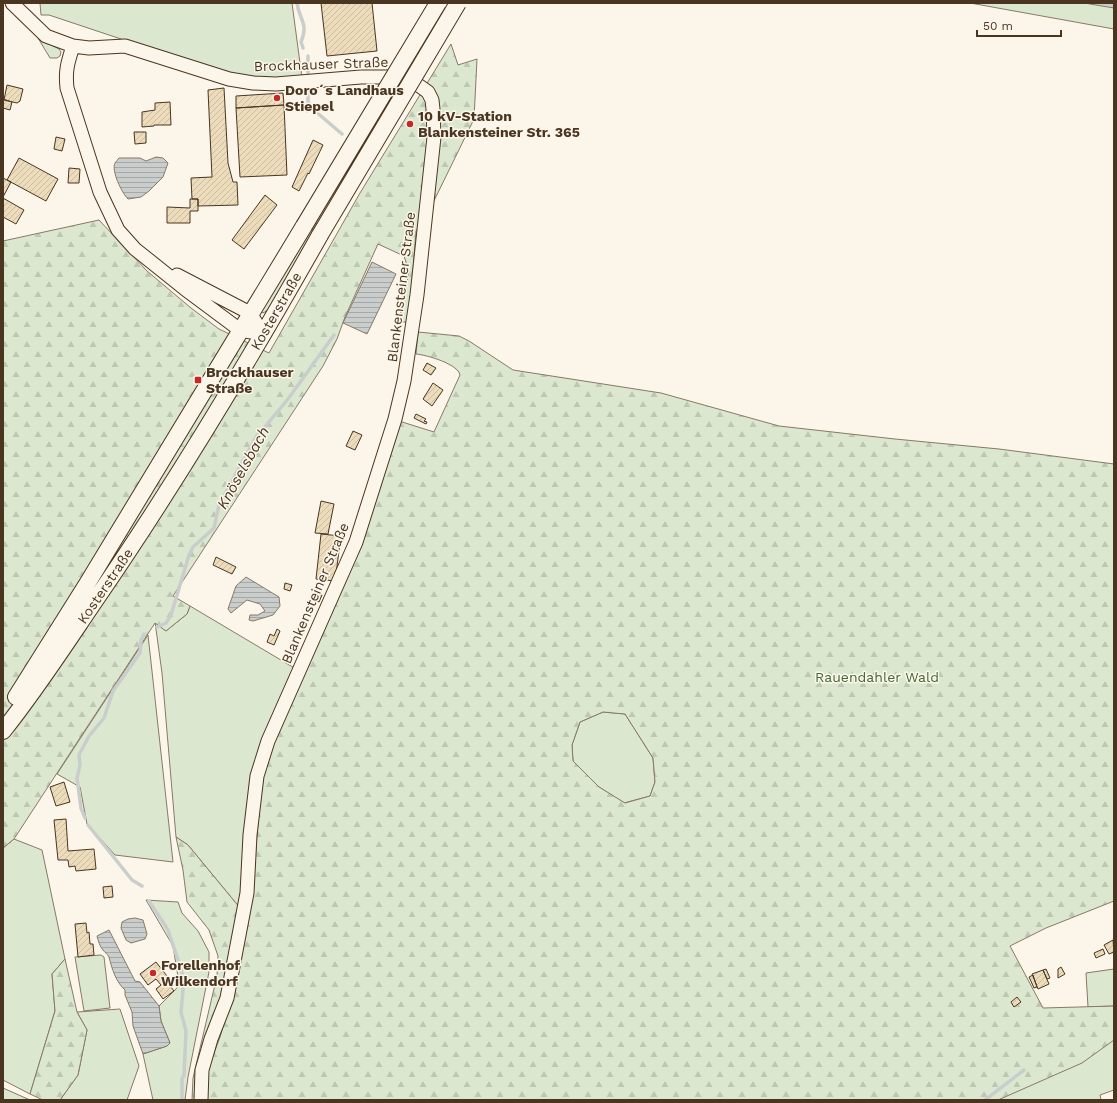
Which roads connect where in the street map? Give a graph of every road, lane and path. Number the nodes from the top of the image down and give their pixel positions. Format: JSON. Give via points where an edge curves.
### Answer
{"nodes":[{"id":1,"x":12,"y":3,"type":"edge"},
{"id":2,"x":438,"y":3,"type":"edge"},
{"id":3,"x":458,"y":3,"type":"edge"},
{"id":4,"x":73,"y":46,"type":"junction"},
{"id":5,"x":428,"y":92,"type":"joint"},
{"id":6,"x":149,"y":260,"type":"junction"},
{"id":7,"x":250,"y":313,"type":"junction"},
{"id":8,"x":240,"y":330,"type":"junction"},
{"id":9,"x":263,"y":334,"type":"junction"},
{"id":10,"x":3,"y":719,"type":"edge"},
{"id":11,"x":3,"y":732,"type":"edge"},
{"id":12,"x":201,"y":1100,"type":"edge"}],
"edges":[{"from":1,"to":4,"type":"street","name":"Brockhauser Straße","via":[[46,36]]},
{"from":2,"to":7,"type":"main road","name":"Kosterstraße","bridge":true},
{"from":3,"to":9,"type":"main road","name":"Kosterstraße","bridge":true},
{"from":4,"to":5,"type":"street","name":"Brockhauser Straße","via":[[125,46],[253,83],[397,77],[414,82]]},
{"from":4,"to":6,"type":"street","via":[[65,75],[67,88],[100,192],[118,230]]},
{"from":5,"to":12,"type":"street","name":"Blankensteiner Straße","via":[[433,109],[434,137],[404,381],[395,419],[356,542],[261,758],[256,776],[247,894],[227,998],[202,1070]]},
{"from":6,"to":7,"type":"street"},
{"from":6,"to":8,"type":"street"},
{"from":7,"to":8,"type":"main road","name":"Kosterstraße"},
{"from":7,"to":9,"type":"street"},
{"from":8,"to":9,"type":"street"},
{"from":8,"to":10,"type":"main road","name":"Kosterstraße"},
{"from":9,"to":11,"type":"main road","name":"Kosterstraße","via":[[129,551]]}]}
